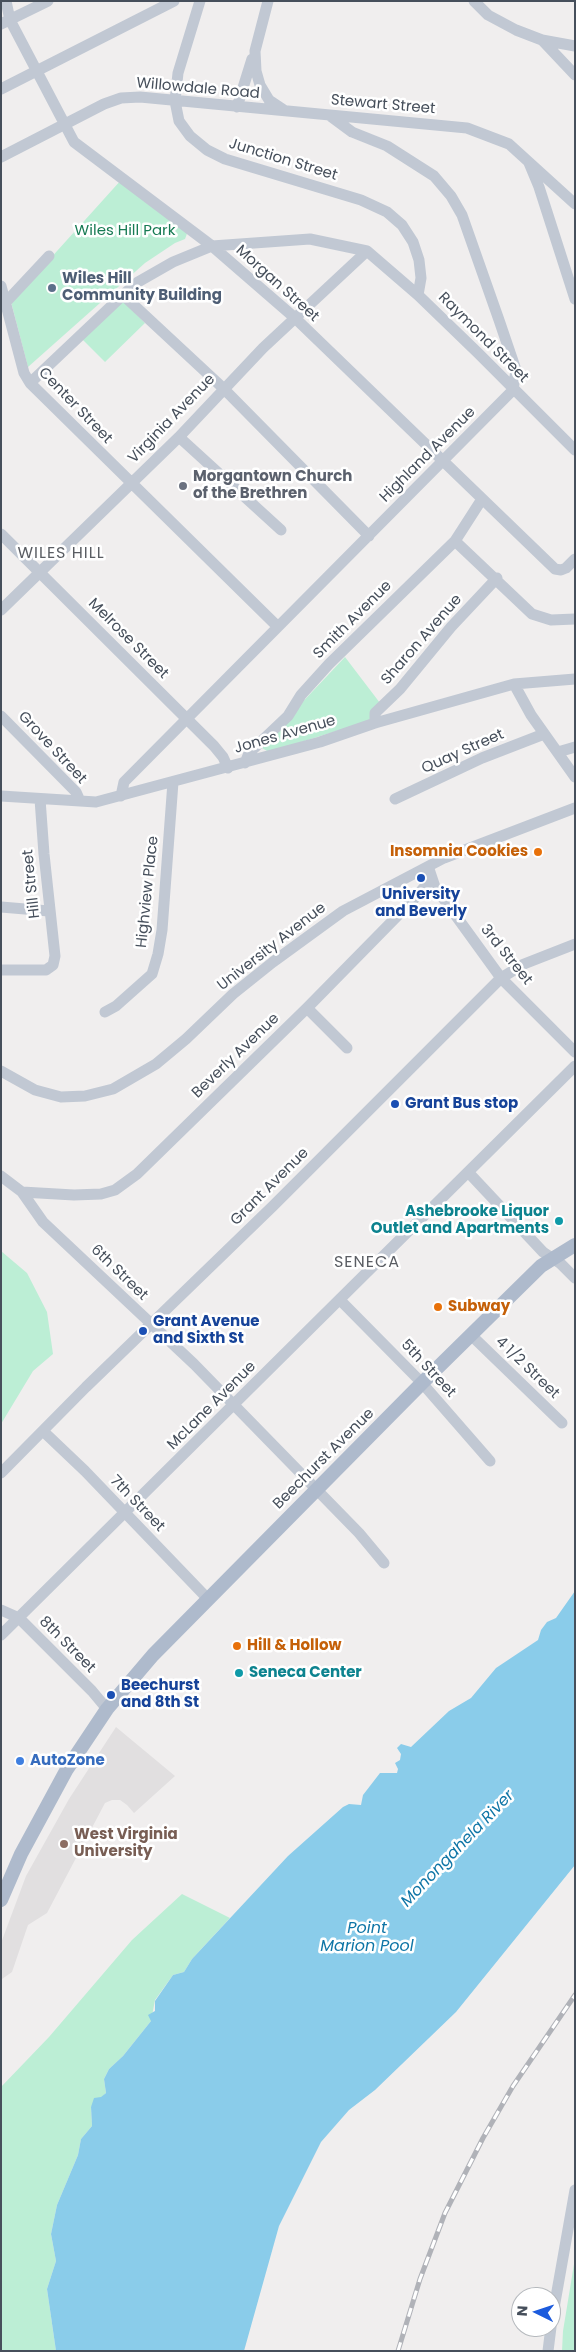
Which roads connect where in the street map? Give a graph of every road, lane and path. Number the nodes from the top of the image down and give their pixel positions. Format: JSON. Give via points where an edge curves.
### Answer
{"nodes":[{"id":1,"x":6,"y":1,"type":"edge"},
{"id":2,"x":48,"y":1,"type":"edge"},
{"id":3,"x":174,"y":1,"type":"edge"},
{"id":4,"x":200,"y":1,"type":"edge"},
{"id":5,"x":268,"y":1,"type":"edge"},
{"id":6,"x":481,"y":4,"type":"edge"},
{"id":7,"x":5,"y":22,"type":"edge"},
{"id":8,"x":542,"y":40,"type":"junction"},
{"id":9,"x":575,"y":46,"type":"edge"},
{"id":10,"x":255,"y":51,"type":"junction"},
{"id":11,"x":36,"y":71,"type":"junction"},
{"id":12,"x":575,"y":75,"type":"edge"},
{"id":13,"x":1,"y":89,"type":"edge"},
{"id":14,"x":175,"y":101,"type":"junction"},
{"id":15,"x":237,"y":107,"type":"junction"},
{"id":16,"x":285,"y":111,"type":"junction"},
{"id":17,"x":329,"y":116,"type":"junction"},
{"id":18,"x":64,"y":125,"type":"junction"},
{"id":19,"x":1,"y":157,"type":"edge"},
{"id":20,"x":527,"y":160,"type":"junction"},
{"id":21,"x":575,"y":204,"type":"edge"},
{"id":22,"x":212,"y":246,"type":"junction"},
{"id":23,"x":367,"y":251,"type":"junction"},
{"id":24,"x":49,"y":256,"type":"dead end"},
{"id":25,"x":1,"y":286,"type":"edge"},
{"id":26,"x":123,"y":295,"type":"junction"},
{"id":27,"x":418,"y":295,"type":"junction"},
{"id":28,"x":575,"y":299,"type":"edge"},
{"id":29,"x":6,"y":302,"type":"junction"},
{"id":30,"x":294,"y":318,"type":"junction"},
{"id":31,"x":30,"y":383,"type":"junction"},
{"id":32,"x":223,"y":388,"type":"junction"},
{"id":33,"x":514,"y":390,"type":"junction"},
{"id":34,"x":179,"y":437,"type":"junction"},
{"id":35,"x":575,"y":450,"type":"edge"},
{"id":36,"x":442,"y":462,"type":"junction"},
{"id":37,"x":131,"y":484,"type":"junction"},
{"id":38,"x":482,"y":499,"type":"junction"},
{"id":39,"x":281,"y":530,"type":"dead end"},
{"id":40,"x":1,"y":534,"type":"edge"},
{"id":41,"x":369,"y":536,"type":"junction"},
{"id":42,"x":455,"y":541,"type":"junction"},
{"id":43,"x":575,"y":559,"type":"edge"},
{"id":44,"x":39,"y":571,"type":"junction"},
{"id":45,"x":497,"y":578,"type":"junction"},
{"id":46,"x":1,"y":610,"type":"edge"},
{"id":47,"x":575,"y":619,"type":"edge"},
{"id":48,"x":278,"y":626,"type":"junction"},
{"id":49,"x":575,"y":679,"type":"edge"},
{"id":50,"x":514,"y":684,"type":"junction"},
{"id":51,"x":1,"y":716,"type":"edge"},
{"id":52,"x":187,"y":718,"type":"junction"},
{"id":53,"x":375,"y":723,"type":"junction"},
{"id":54,"x":544,"y":734,"type":"junction"},
{"id":55,"x":575,"y":747,"type":"edge"},
{"id":56,"x":558,"y":752,"type":"junction"},
{"id":57,"x":246,"y":763,"type":"junction"},
{"id":58,"x":228,"y":768,"type":"junction"},
{"id":59,"x":575,"y":777,"type":"edge"},
{"id":60,"x":173,"y":782,"type":"junction"},
{"id":61,"x":1,"y":796,"type":"edge"},
{"id":62,"x":121,"y":796,"type":"junction"},
{"id":63,"x":40,"y":799,"type":"junction"},
{"id":64,"x":395,"y":799,"type":"dead end"},
{"id":65,"x":80,"y":801,"type":"junction"},
{"id":66,"x":575,"y":808,"type":"edge"},
{"id":67,"x":427,"y":866,"type":"junction"},
{"id":68,"x":1,"y":907,"type":"edge"},
{"id":69,"x":50,"y":911,"type":"junction"},
{"id":70,"x":575,"y":944,"type":"edge"},
{"id":71,"x":1,"y":970,"type":"edge"},
{"id":72,"x":501,"y":978,"type":"junction"},
{"id":73,"x":307,"y":1008,"type":"junction"},
{"id":74,"x":105,"y":1012,"type":"dead end"},
{"id":75,"x":347,"y":1048,"type":"dead end"},
{"id":76,"x":575,"y":1052,"type":"edge"},
{"id":77,"x":575,"y":1066,"type":"edge"},
{"id":78,"x":1,"y":1071,"type":"edge"},
{"id":79,"x":468,"y":1172,"type":"junction"},
{"id":80,"x":1,"y":1176,"type":"edge"},
{"id":81,"x":22,"y":1192,"type":"junction"},
{"id":82,"x":575,"y":1245,"type":"edge"},
{"id":83,"x":552,"y":1258,"type":"junction"},
{"id":84,"x":575,"y":1278,"type":"edge"},
{"id":85,"x":340,"y":1300,"type":"junction"},
{"id":86,"x":150,"y":1324,"type":"junction"},
{"id":87,"x":471,"y":1335,"type":"junction"},
{"id":88,"x":422,"y":1383,"type":"junction"},
{"id":89,"x":233,"y":1406,"type":"junction"},
{"id":90,"x":562,"y":1423,"type":"dead end"},
{"id":91,"x":44,"y":1432,"type":"junction"},
{"id":92,"x":490,"y":1461,"type":"dead end"},
{"id":93,"x":1,"y":1473,"type":"edge"},
{"id":94,"x":317,"y":1490,"type":"junction"},
{"id":95,"x":126,"y":1513,"type":"junction"},
{"id":96,"x":384,"y":1563,"type":"dead end"},
{"id":97,"x":207,"y":1598,"type":"junction"},
{"id":98,"x":1,"y":1610,"type":"edge"},
{"id":99,"x":19,"y":1618,"type":"junction"},
{"id":100,"x":1,"y":1635,"type":"edge"},
{"id":101,"x":107,"y":1709,"type":"junction"},
{"id":102,"x":1,"y":1900,"type":"edge"},
{"id":103,"x":575,"y":2190,"type":"edge"},
{"id":104,"x":558,"y":2287,"type":"edge"},
{"id":105,"x":550,"y":2337,"type":"edge"},
{"id":106,"x":548,"y":2351,"type":"edge"}],
"edges":[{"from":1,"to":7,"type":"street","name":"Morgan Street"},
{"from":2,"to":7,"type":"street"},
{"from":3,"to":11,"type":"street"},
{"from":4,"to":14,"type":"street","name":"Junction Street","via":[[178,74]]},
{"from":5,"to":10,"type":"street"},
{"from":6,"to":8,"type":"street","via":[[488,15]]},
{"from":7,"to":11,"type":"street","name":"Morgan Street"},
{"from":8,"to":9,"type":"street"},
{"from":8,"to":12,"type":"street"},
{"from":10,"to":15,"type":"street"},
{"from":10,"to":16,"type":"street","via":[[260,85],[269,100]]},
{"from":11,"to":13,"type":"street"},
{"from":11,"to":18,"type":"street","name":"Morgan Street"},
{"from":14,"to":15,"type":"street","name":"Willowdale Road"},
{"from":14,"to":18,"type":"street","name":"Willowdale Road","via":[[121,98]]},
{"from":14,"to":27,"type":"street","name":"Junction Street","via":[[179,121],[190,136],[207,150],[248,167],[361,200],[387,212],[402,225],[413,242],[421,278]]},
{"from":15,"to":16,"type":"street","name":"Willowdale Road"},
{"from":16,"to":17,"type":"street","name":"Stewart Street"},
{"from":17,"to":20,"type":"street","name":"Stewart Street","via":[[467,128],[509,144]]},
{"from":17,"to":33,"type":"street","via":[[352,132],[387,146],[434,176],[451,196],[462,215],[516,370]]},
{"from":18,"to":19,"type":"street","name":"Willowdale Road"},
{"from":18,"to":22,"type":"street","name":"Morgan Street","via":[[74,142]]},
{"from":20,"to":21,"type":"street","name":"Stewart Street"},
{"from":20,"to":28,"type":"street"},
{"from":22,"to":23,"type":"street","via":[[310,239]]},
{"from":22,"to":26,"type":"street","via":[[155,271]]},
{"from":22,"to":30,"type":"street","name":"Morgan Street"},
{"from":23,"to":27,"type":"street","name":"Raymond Street"},
{"from":23,"to":30,"type":"street","name":"Virginia Avenue"},
{"from":24,"to":29,"type":"street"},
{"from":25,"to":29,"type":"street","name":"Center Street"},
{"from":26,"to":31,"type":"street"},
{"from":26,"to":32,"type":"street"},
{"from":27,"to":33,"type":"street","name":"Raymond Street"},
{"from":29,"to":31,"type":"street","name":"Center Street","via":[[24,372]]},
{"from":30,"to":32,"type":"street","name":"Virginia Avenue"},
{"from":30,"to":36,"type":"street","name":"Morgan Street"},
{"from":31,"to":37,"type":"street","name":"Center Street"},
{"from":32,"to":34,"type":"street","name":"Virginia Avenue"},
{"from":32,"to":41,"type":"street"},
{"from":33,"to":35,"type":"street","name":"Raymond Street"},
{"from":33,"to":36,"type":"street","name":"Highland Avenue"},
{"from":34,"to":37,"type":"street","name":"Virginia Avenue"},
{"from":34,"to":39,"type":"street"},
{"from":36,"to":38,"type":"street","name":"Morgan Street"},
{"from":36,"to":41,"type":"street","name":"Highland Avenue"},
{"from":37,"to":44,"type":"street","name":"Virginia Avenue"},
{"from":37,"to":48,"type":"street","name":"Center Street"},
{"from":38,"to":42,"type":"street","name":"Smith Avenue"},
{"from":38,"to":43,"type":"street","name":"Morgan Street","via":[[555,569],[561,570]]},
{"from":40,"to":44,"type":"street","name":"Melrose Street"},
{"from":41,"to":48,"type":"street","name":"Highland Avenue"},
{"from":42,"to":45,"type":"street"},
{"from":42,"to":57,"type":"street","name":"Smith Avenue","via":[[329,664],[301,695],[288,716],[249,753]]},
{"from":44,"to":46,"type":"street","name":"Virginia Avenue"},
{"from":44,"to":52,"type":"street","name":"Melrose Street"},
{"from":45,"to":47,"type":"street","via":[[532,614],[551,620]]},
{"from":45,"to":53,"type":"street","name":"Sharon Avenue","via":[[375,713]]},
{"from":48,"to":52,"type":"street","name":"Highland Avenue"},
{"from":49,"to":50,"type":"street","name":"Jones Avenue"},
{"from":50,"to":53,"type":"street","name":"Jones Avenue"},
{"from":50,"to":54,"type":"street"},
{"from":51,"to":65,"type":"street","name":"Grove Street","via":[[76,792]]},
{"from":52,"to":58,"type":"street","name":"Melrose Street","via":[[219,751]]},
{"from":52,"to":62,"type":"street","name":"Highland Avenue","via":[[124,782]]},
{"from":53,"to":57,"type":"street","name":"Jones Avenue"},
{"from":54,"to":56,"type":"street"},
{"from":54,"to":64,"type":"street","name":"Quay Street","via":[[482,758]]},
{"from":55,"to":56,"type":"street"},
{"from":56,"to":59,"type":"street"},
{"from":57,"to":58,"type":"street","name":"Jones Avenue"},
{"from":58,"to":60,"type":"street","name":"Jones Avenue"},
{"from":60,"to":62,"type":"street","name":"Jones Avenue"},
{"from":60,"to":74,"type":"street","name":"Highview Place","via":[[158,954],[152,974]]},
{"from":61,"to":63,"type":"street","name":"Jones Avenue"},
{"from":62,"to":65,"type":"street","name":"Jones Avenue","via":[[96,802]]},
{"from":63,"to":65,"type":"street","name":"Jones Avenue"},
{"from":63,"to":69,"type":"street","name":"Hill Street"},
{"from":66,"to":67,"type":"street","name":"University Avenue"},
{"from":67,"to":72,"type":"street","name":"3rd Street","via":[[435,887]]},
{"from":67,"to":73,"type":"street","name":"Beverly Avenue","via":[[426,885]]},
{"from":67,"to":78,"type":"street","name":"University Avenue","via":[[343,911],[233,994],[156,1064],[112,1089],[85,1096],[61,1097],[34,1090]]},
{"from":68,"to":69,"type":"street"},
{"from":69,"to":71,"type":"street","name":"Hill Street","via":[[53,965],[46,970]]},
{"from":70,"to":72,"type":"street","name":"Grant Avenue","via":[[524,964]]},
{"from":72,"to":76,"type":"street","name":"3rd Street"},
{"from":72,"to":86,"type":"street","name":"Grant Avenue"},
{"from":73,"to":75,"type":"street"},
{"from":73,"to":81,"type":"street","name":"Beverly Avenue","via":[[137,1174],[116,1190],[74,1195]]},
{"from":77,"to":79,"type":"street","name":"McLane Avenue"},
{"from":79,"to":83,"type":"street"},
{"from":79,"to":85,"type":"street","name":"McLane Avenue"},
{"from":80,"to":81,"type":"street","name":"6th Street"},
{"from":81,"to":86,"type":"street","name":"6th Street","via":[[43,1222]]},
{"from":82,"to":83,"type":"main road","name":"Beechurst Avenue"},
{"from":83,"to":84,"type":"street"},
{"from":83,"to":87,"type":"main road","name":"Beechurst Avenue"},
{"from":85,"to":88,"type":"street","name":"5th Street"},
{"from":85,"to":89,"type":"street","name":"McLane Avenue"},
{"from":86,"to":89,"type":"street","name":"6th Street"},
{"from":86,"to":91,"type":"street","name":"Grant Avenue"},
{"from":87,"to":88,"type":"main road","name":"Beechurst Avenue"},
{"from":87,"to":90,"type":"street","name":"4 1/2 Street"},
{"from":88,"to":92,"type":"street","name":"5th Street"},
{"from":88,"to":94,"type":"main road","name":"Beechurst Avenue"},
{"from":89,"to":94,"type":"street","name":"6th Street"},
{"from":89,"to":95,"type":"street","name":"McLane Avenue"},
{"from":91,"to":93,"type":"street","name":"Grant Avenue"},
{"from":91,"to":95,"type":"street","name":"7th Street"},
{"from":94,"to":96,"type":"street","name":"6th Street"},
{"from":94,"to":97,"type":"main road","name":"Beechurst Avenue"},
{"from":95,"to":97,"type":"street","name":"7th Street"},
{"from":95,"to":99,"type":"street","name":"McLane Avenue"},
{"from":97,"to":101,"type":"main road","name":"Beechurst Avenue"},
{"from":98,"to":99,"type":"street","name":"8th Street"},
{"from":99,"to":100,"type":"street","name":"McLane Avenue"},
{"from":99,"to":101,"type":"street","name":"8th Street"},
{"from":101,"to":102,"type":"main road","name":"Beechurst Avenue","via":[[42,1813]]},
{"from":103,"to":104,"type":"street"},
{"from":105,"to":106,"type":"street"}]}
